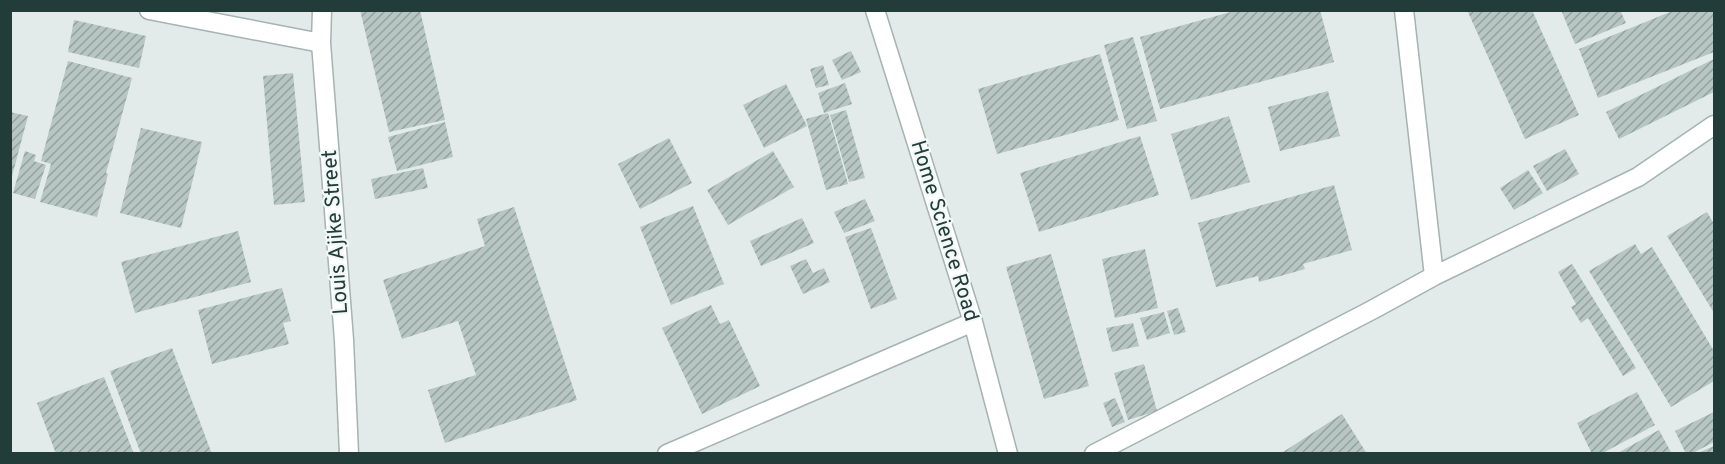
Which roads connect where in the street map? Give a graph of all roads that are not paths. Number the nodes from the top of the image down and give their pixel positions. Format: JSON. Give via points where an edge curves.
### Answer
{"nodes":[{"id":1,"x":149,"y":10,"type":"edge"},
{"id":2,"x":322,"y":10,"type":"edge"},
{"id":3,"x":874,"y":10,"type":"edge"},
{"id":4,"x":1404,"y":10,"type":"edge"},
{"id":5,"x":321,"y":43,"type":"junction"},
{"id":6,"x":1714,"y":125,"type":"edge"},
{"id":7,"x":1434,"y":276,"type":"junction"},
{"id":8,"x":973,"y":322,"type":"junction"},
{"id":9,"x":349,"y":453,"type":"edge"},
{"id":10,"x":667,"y":453,"type":"edge"},
{"id":11,"x":1008,"y":453,"type":"edge"},
{"id":12,"x":1094,"y":453,"type":"edge"}],
"edges":[{"from":1,"to":5,"type":"street"},
{"from":2,"to":5,"type":"street","name":"Louis Ajike Street"},
{"from":3,"to":8,"type":"street","name":"Home Science Road"},
{"from":4,"to":7,"type":"street"},
{"from":5,"to":9,"type":"street","name":"Louis Ajike Street"},
{"from":6,"to":7,"type":"street","via":[[1638,177]]},
{"from":7,"to":12,"type":"street"},
{"from":8,"to":10,"type":"street"},
{"from":8,"to":11,"type":"street","name":"Home Science Road"}]}
